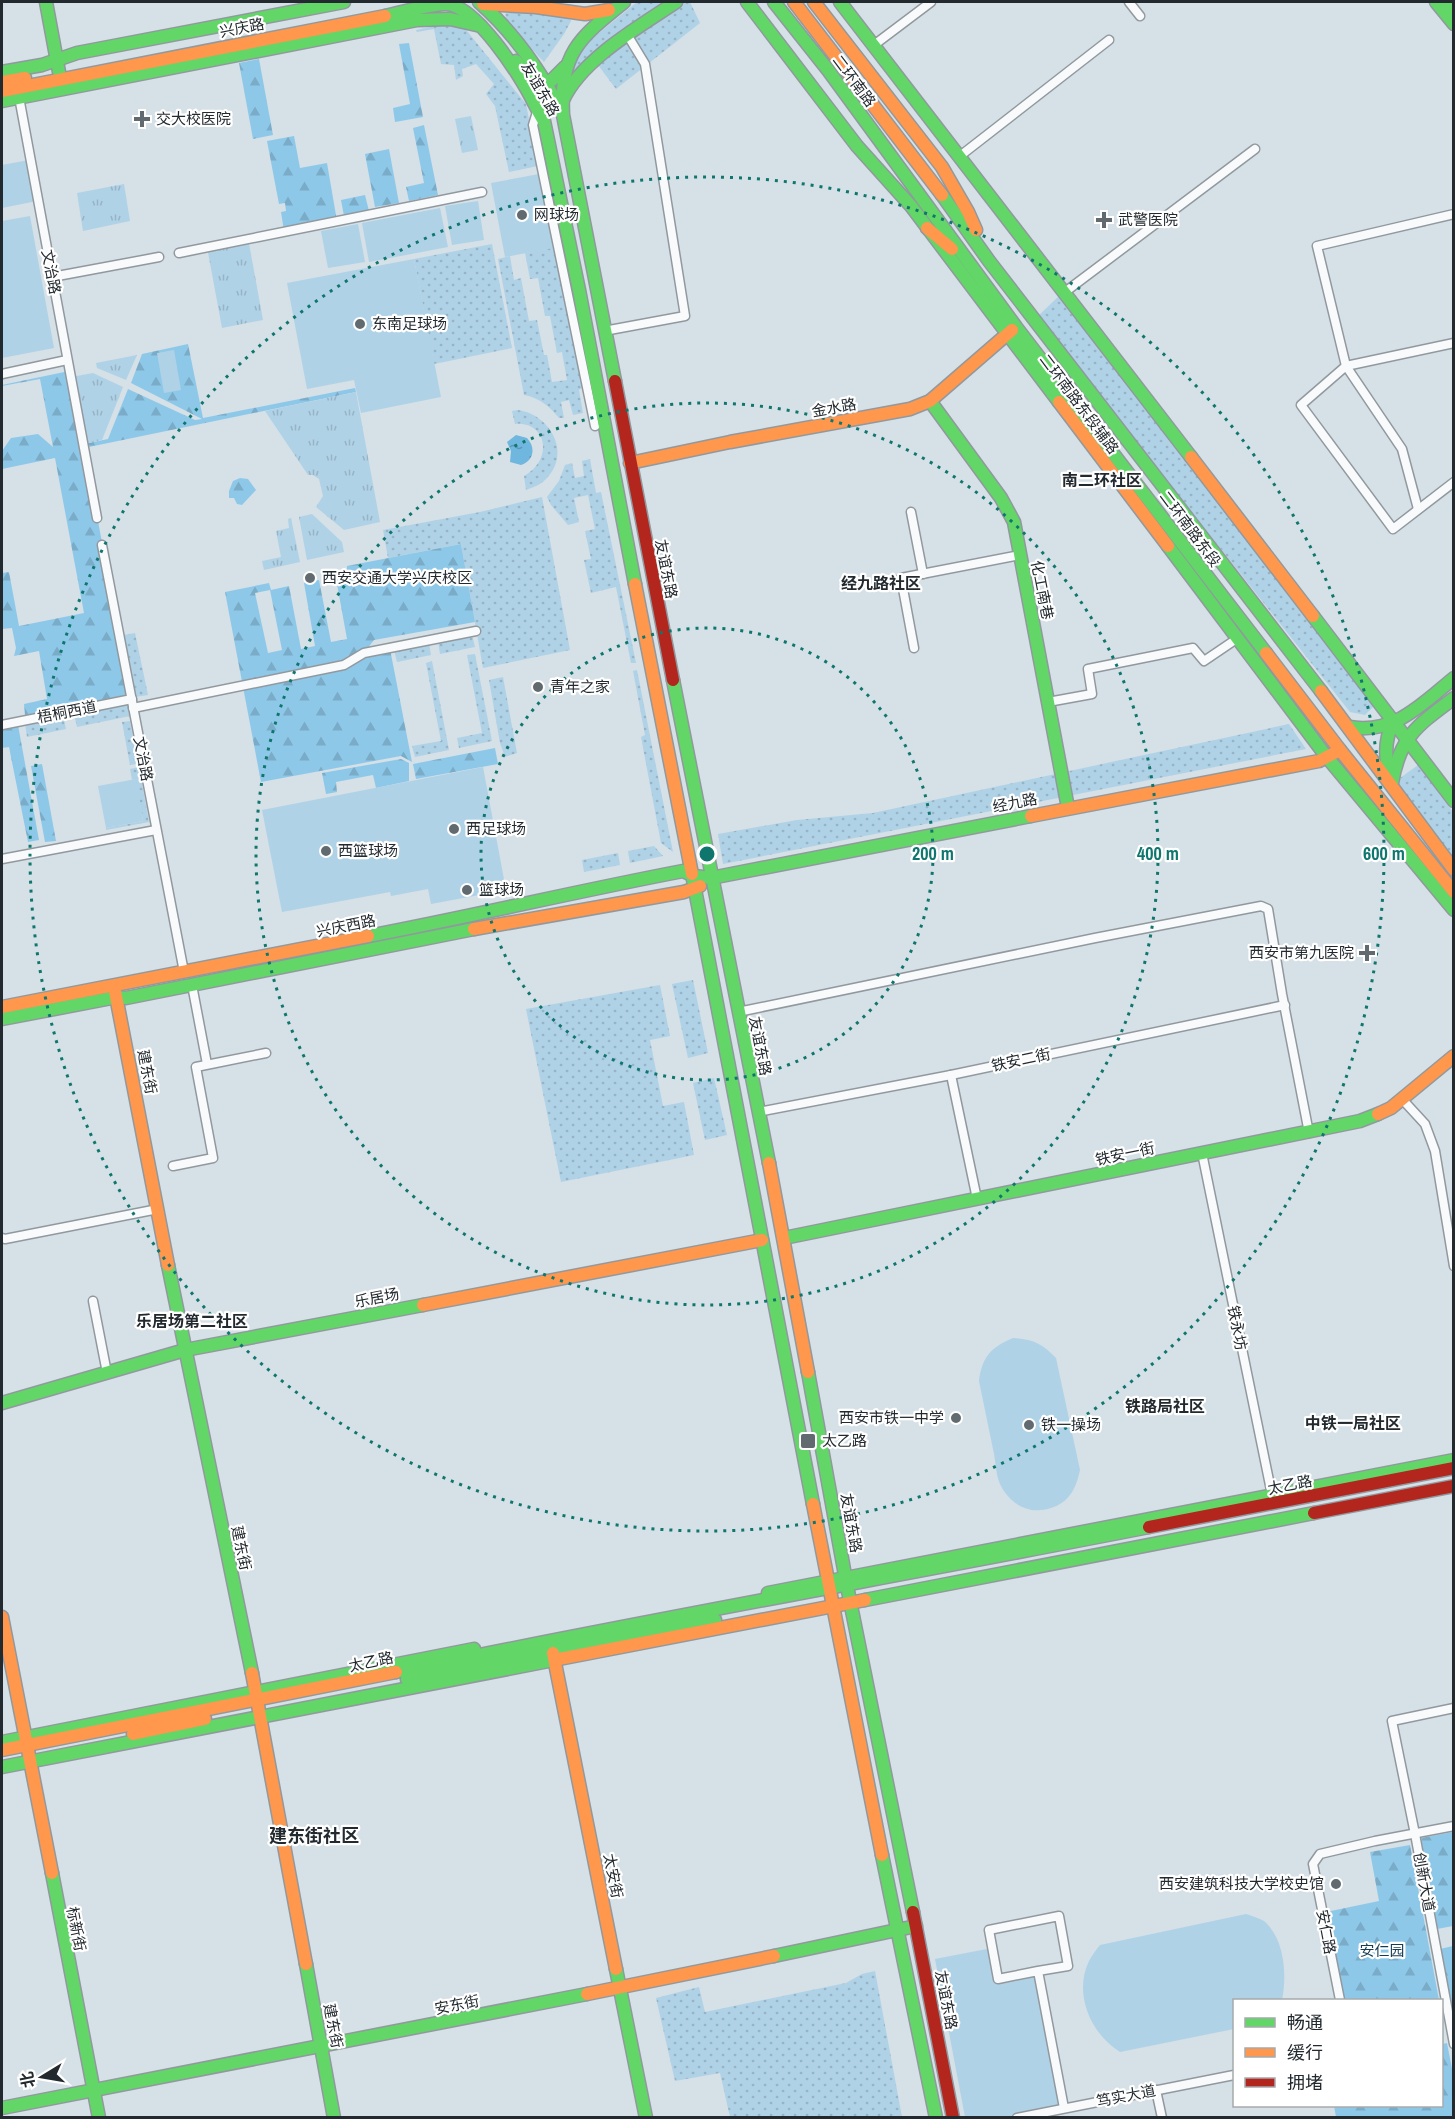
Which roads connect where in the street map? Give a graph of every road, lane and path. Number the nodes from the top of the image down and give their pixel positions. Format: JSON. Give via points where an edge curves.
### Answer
{"nodes":[{"id":1,"x":46,"y":2,"type":"edge"},
{"id":2,"x":344,"y":2,"type":"edge"},
{"id":3,"x":414,"y":2,"type":"edge"},
{"id":4,"x":482,"y":2,"type":"edge"},
{"id":5,"x":676,"y":2,"type":"edge"},
{"id":6,"x":747,"y":2,"type":"edge"},
{"id":7,"x":764,"y":2,"type":"edge"},
{"id":8,"x":774,"y":2,"type":"edge"},
{"id":9,"x":794,"y":2,"type":"edge"},
{"id":10,"x":805,"y":2,"type":"edge"},
{"id":11,"x":814,"y":2,"type":"edge"},
{"id":12,"x":840,"y":2,"type":"edge"},
{"id":13,"x":931,"y":2,"type":"edge"},
{"id":14,"x":1129,"y":2,"type":"edge"},
{"id":15,"x":1436,"y":2,"type":"edge"},
{"id":16,"x":1447,"y":2,"type":"edge"},
{"id":17,"x":622,"y":3,"type":"edge"},
{"id":18,"x":1454,"y":10,"type":"edge"},
{"id":19,"x":1140,"y":16,"type":"dead end"},
{"id":20,"x":482,"y":22,"type":"junction"},
{"id":21,"x":1454,"y":24,"type":"edge"},
{"id":22,"x":818,"y":32,"type":"junction"},
{"id":23,"x":628,"y":36,"type":"junction"},
{"id":24,"x":1109,"y":40,"type":"dead end"},
{"id":25,"x":874,"y":45,"type":"junction"},
{"id":26,"x":58,"y":66,"type":"junction"},
{"id":27,"x":565,"y":66,"type":"junction"},
{"id":28,"x":828,"y":70,"type":"junction"},
{"id":29,"x":2,"y":72,"type":"edge"},
{"id":30,"x":2,"y":82,"type":"edge"},
{"id":31,"x":544,"y":82,"type":"junction"},
{"id":32,"x":2,"y":91,"type":"edge"},
{"id":33,"x":19,"y":98,"type":"junction"},
{"id":34,"x":2,"y":101,"type":"edge"},
{"id":35,"x":563,"y":110,"type":"junction"},
{"id":36,"x":537,"y":112,"type":"junction"},
{"id":37,"x":1255,"y":149,"type":"dead end"},
{"id":38,"x":960,"y":156,"type":"junction"},
{"id":39,"x":922,"y":166,"type":"joint"},
{"id":40,"x":908,"y":180,"type":"joint"},
{"id":41,"x":482,"y":192,"type":"dead end"},
{"id":42,"x":1454,"y":214,"type":"edge"},
{"id":43,"x":927,"y":228,"type":"junction"},
{"id":44,"x":179,"y":253,"type":"dead end"},
{"id":45,"x":159,"y":257,"type":"dead end"},
{"id":46,"x":989,"y":261,"type":"junction"},
{"id":47,"x":977,"y":272,"type":"junction"},
{"id":48,"x":52,"y":277,"type":"junction"},
{"id":49,"x":1065,"y":292,"type":"junction"},
{"id":50,"x":1011,"y":331,"type":"junction"},
{"id":51,"x":604,"y":332,"type":"junction"},
{"id":52,"x":1454,"y":343,"type":"edge"},
{"id":53,"x":68,"y":360,"type":"junction"},
{"id":54,"x":1346,"y":366,"type":"junction"},
{"id":55,"x":2,"y":374,"type":"edge"},
{"id":56,"x":930,"y":401,"type":"junction"},
{"id":57,"x":595,"y":426,"type":"dead end"},
{"id":58,"x":630,"y":463,"type":"junction"},
{"id":59,"x":1454,"y":482,"type":"edge"},
{"id":60,"x":1418,"y":509,"type":"junction"},
{"id":61,"x":911,"y":512,"type":"dead end"},
{"id":62,"x":97,"y":518,"type":"dead end"},
{"id":63,"x":102,"y":545,"type":"dead end"},
{"id":64,"x":1020,"y":555,"type":"junction"},
{"id":65,"x":923,"y":574,"type":"junction"},
{"id":66,"x":476,"y":631,"type":"dead end"},
{"id":67,"x":1238,"y":638,"type":"junction"},
{"id":68,"x":914,"y":648,"type":"dead end"},
{"id":69,"x":1454,"y":678,"type":"edge"},
{"id":70,"x":1454,"y":698,"type":"edge"},
{"id":71,"x":1048,"y":702,"type":"junction"},
{"id":72,"x":132,"y":704,"type":"junction"},
{"id":73,"x":1393,"y":723,"type":"junction"},
{"id":74,"x":2,"y":725,"type":"edge"},
{"id":75,"x":1349,"y":727,"type":"junction"},
{"id":76,"x":1406,"y":739,"type":"junction"},
{"id":77,"x":1340,"y":750,"type":"junction"},
{"id":78,"x":1326,"y":756,"type":"junction"},
{"id":79,"x":1392,"y":786,"type":"junction"},
{"id":80,"x":1454,"y":801,"type":"edge"},
{"id":81,"x":1068,"y":808,"type":"junction"},
{"id":82,"x":156,"y":830,"type":"junction"},
{"id":83,"x":2,"y":859,"type":"edge"},
{"id":84,"x":1454,"y":870,"type":"edge"},
{"id":85,"x":711,"y":878,"type":"junction"},
{"id":86,"x":695,"y":883,"type":"junction"},
{"id":87,"x":1454,"y":892,"type":"edge"},
{"id":88,"x":1454,"y":910,"type":"edge"},
{"id":89,"x":184,"y":972,"type":"junction"},
{"id":90,"x":192,"y":985,"type":"junction"},
{"id":91,"x":116,"y":992,"type":"junction"},
{"id":92,"x":1285,"y":1005,"type":"junction"},
{"id":93,"x":2,"y":1007,"type":"edge"},
{"id":94,"x":738,"y":1012,"type":"junction"},
{"id":95,"x":2,"y":1019,"type":"edge"},
{"id":96,"x":266,"y":1053,"type":"dead end"},
{"id":97,"x":1454,"y":1056,"type":"edge"},
{"id":98,"x":207,"y":1064,"type":"junction"},
{"id":99,"x":951,"y":1075,"type":"junction"},
{"id":100,"x":1402,"y":1099,"type":"junction"},
{"id":101,"x":758,"y":1112,"type":"junction"},
{"id":102,"x":1309,"y":1132,"type":"junction"},
{"id":103,"x":1202,"y":1153,"type":"junction"},
{"id":104,"x":172,"y":1166,"type":"dead end"},
{"id":105,"x":977,"y":1199,"type":"junction"},
{"id":106,"x":158,"y":1209,"type":"junction"},
{"id":107,"x":2,"y":1238,"type":"edge"},
{"id":108,"x":784,"y":1238,"type":"junction"},
{"id":109,"x":762,"y":1240,"type":"junction"},
{"id":110,"x":1454,"y":1266,"type":"edge"},
{"id":111,"x":93,"y":1300,"type":"dead end"},
{"id":112,"x":185,"y":1350,"type":"junction"},
{"id":113,"x":107,"y":1373,"type":"junction"},
{"id":114,"x":2,"y":1403,"type":"edge"},
{"id":115,"x":1454,"y":1460,"type":"edge"},
{"id":116,"x":1454,"y":1468,"type":"edge"},
{"id":117,"x":1454,"y":1479,"type":"edge"},
{"id":118,"x":1454,"y":1486,"type":"edge"},
{"id":119,"x":1273,"y":1500,"type":"junction"},
{"id":120,"x":848,"y":1590,"type":"junction"},
{"id":121,"x":831,"y":1593,"type":"junction"},
{"id":122,"x":2,"y":1617,"type":"edge"},
{"id":123,"x":552,"y":1651,"type":"junction"},
{"id":124,"x":258,"y":1704,"type":"junction"},
{"id":125,"x":1454,"y":1708,"type":"edge"},
{"id":126,"x":2,"y":1742,"type":"edge"},
{"id":127,"x":2,"y":1750,"type":"edge"},
{"id":128,"x":26,"y":1750,"type":"junction"},
{"id":129,"x":2,"y":1759,"type":"edge"},
{"id":130,"x":2,"y":1767,"type":"edge"},
{"id":131,"x":1454,"y":1826,"type":"edge"},
{"id":132,"x":1415,"y":1834,"type":"junction"},
{"id":133,"x":916,"y":1926,"type":"junction"},
{"id":134,"x":897,"y":1930,"type":"junction"},
{"id":135,"x":1038,"y":1971,"type":"junction"},
{"id":136,"x":620,"y":1988,"type":"junction"},
{"id":137,"x":1340,"y":1999,"type":"edge"},
{"id":138,"x":1452,"y":2033,"type":"edge"},
{"id":139,"x":1454,"y":2044,"type":"edge"},
{"id":140,"x":321,"y":2046,"type":"junction"},
{"id":141,"x":1233,"y":2075,"type":"edge"},
{"id":142,"x":1156,"y":2090,"type":"junction"},
{"id":143,"x":93,"y":2091,"type":"junction"},
{"id":144,"x":2,"y":2108,"type":"edge"},
{"id":145,"x":1068,"y":2108,"type":"junction"},
{"id":146,"x":99,"y":2118,"type":"edge"},
{"id":147,"x":334,"y":2118,"type":"edge"},
{"id":148,"x":646,"y":2118,"type":"edge"},
{"id":149,"x":936,"y":2118,"type":"edge"},
{"id":150,"x":953,"y":2118,"type":"edge"},
{"id":151,"x":1017,"y":2118,"type":"edge"},
{"id":152,"x":1075,"y":2118,"type":"edge"},
{"id":153,"x":1161,"y":2118,"type":"edge"}],
"edges":[{"from":1,"to":26,"type":"main road"},
{"from":2,"to":26,"type":"main road","via":[[77,53]]},
{"from":3,"to":26,"type":"main road","name":"兴庆路"},
{"from":4,"to":17,"type":"main road","via":[[595,13]]},
{"from":4,"to":20,"type":"main road"},
{"from":4,"to":31,"type":"main road"},
{"from":5,"to":23,"type":"main road"},
{"from":6,"to":43,"type":"main road","name":"二环南路东段辅路"},
{"from":7,"to":28,"type":"main road"},
{"from":8,"to":28,"type":"main road","name":"二环南路"},
{"from":9,"to":22,"type":"main road","name":"二环南路"},
{"from":10,"to":22,"type":"main road"},
{"from":11,"to":46,"type":"main road","via":[[942,167],[968,212]]},
{"from":12,"to":25,"type":"main road"},
{"from":13,"to":25,"type":"street"},
{"from":14,"to":19,"type":"street"},
{"from":15,"to":21,"type":"main road"},
{"from":16,"to":18,"type":"main road"},
{"from":17,"to":27,"type":"main road","name":"友谊东路","via":[[580,39]]},
{"from":20,"to":31,"type":"main road","via":[[526,74]]},
{"from":20,"to":32,"type":"main road","name":"兴庆路","via":[[460,8],[440,4]]},
{"from":20,"to":33,"type":"main road","via":[[417,20]]},
{"from":20,"to":36,"type":"main road","name":"友谊东路"},
{"from":22,"to":39,"type":"main road","name":"二环南路"},
{"from":23,"to":35,"type":"main road","via":[[580,76],[563,96]]},
{"from":23,"to":51,"type":"street","via":[[645,64],[685,316]]},
{"from":24,"to":38,"type":"street"},
{"from":25,"to":38,"type":"main road"},
{"from":26,"to":29,"type":"main road"},
{"from":26,"to":30,"type":"main road","name":"兴庆路"},
{"from":27,"to":31,"type":"main road","via":[[552,80]]},
{"from":27,"to":35,"type":"main road","name":"友谊东路"},
{"from":28,"to":40,"type":"main road","name":"二环南路"},
{"from":31,"to":35,"type":"main road"},
{"from":33,"to":34,"type":"main road"},
{"from":33,"to":48,"type":"street","name":"文治路"},
{"from":35,"to":51,"type":"main road","name":"友谊东路"},
{"from":36,"to":57,"type":"street","via":[[533,125]]},
{"from":36,"to":86,"type":"main road","name":"友谊东路","via":[[544,121],[549,145]]},
{"from":37,"to":49,"type":"street"},
{"from":38,"to":49,"type":"main road"},
{"from":39,"to":46,"type":"main road","name":"二环南路东段"},
{"from":40,"to":47,"type":"main road","name":"二环南路东段"},
{"from":41,"to":44,"type":"street"},
{"from":42,"to":54,"type":"street","via":[[1317,246]]},
{"from":43,"to":47,"type":"main road"},
{"from":43,"to":50,"type":"main road","name":"二环南路东段辅路"},
{"from":45,"to":48,"type":"street"},
{"from":46,"to":75,"type":"main road","name":"二环南路东段"},
{"from":47,"to":50,"type":"main road","name":"二环南路东段"},
{"from":48,"to":53,"type":"street","name":"文治路"},
{"from":49,"to":73,"type":"main road"},
{"from":50,"to":56,"type":"main road","name":"金水路"},
{"from":50,"to":67,"type":"main road","name":"二环南路东段辅路"},
{"from":50,"to":77,"type":"main road","name":"二环南路东段"},
{"from":51,"to":58,"type":"main road","name":"友谊东路"},
{"from":52,"to":54,"type":"street"},
{"from":53,"to":55,"type":"street"},
{"from":53,"to":62,"type":"street","name":"文治路"},
{"from":54,"to":60,"type":"street","via":[[1402,449]]},
{"from":54,"to":60,"type":"street","via":[[1301,405],[1393,529]]},
{"from":56,"to":58,"type":"main road","name":"金水路","via":[[910,409]]},
{"from":56,"to":64,"type":"main road","name":"化工南巷","via":[[1001,498],[1014,522]]},
{"from":58,"to":85,"type":"main road","name":"友谊东路"},
{"from":59,"to":60,"type":"street"},
{"from":61,"to":65,"type":"street"},
{"from":63,"to":72,"type":"street","name":"文治路"},
{"from":64,"to":65,"type":"street"},
{"from":64,"to":71,"type":"main road","name":"化工南巷"},
{"from":65,"to":68,"type":"street","via":[[901,578]]},
{"from":66,"to":72,"type":"street","name":"梧桐西道","via":[[364,653],[344,665]]},
{"from":67,"to":71,"type":"street","via":[[1204,661],[1193,648],[1088,669],[1092,694]]},
{"from":67,"to":78,"type":"main road","name":"二环南路东段辅路"},
{"from":69,"to":73,"type":"main road"},
{"from":70,"to":76,"type":"main road"},
{"from":71,"to":81,"type":"main road","name":"化工南巷"},
{"from":72,"to":74,"type":"street","name":"梧桐西道"},
{"from":72,"to":82,"type":"street","name":"文治路"},
{"from":73,"to":75,"type":"main road","via":[[1361,729]]},
{"from":73,"to":76,"type":"main road"},
{"from":73,"to":79,"type":"main road","via":[[1387,733],[1386,761]]},
{"from":75,"to":79,"type":"main road","name":"二环南路东段"},
{"from":76,"to":79,"type":"main road","via":[[1396,758]]},
{"from":76,"to":80,"type":"main road"},
{"from":77,"to":78,"type":"main road","name":"经九路"},
{"from":77,"to":87,"type":"main road","name":"二环南路东段"},
{"from":78,"to":81,"type":"main road","name":"经九路","via":[[1319,761]]},
{"from":78,"to":88,"type":"main road","name":"二环南路东段辅路"},
{"from":79,"to":84,"type":"main road","name":"二环南路东段"},
{"from":81,"to":85,"type":"main road","name":"经九路"},
{"from":82,"to":83,"type":"street"},
{"from":82,"to":89,"type":"street","name":"文治路"},
{"from":85,"to":86,"type":"main road","name":"经九路"},
{"from":85,"to":94,"type":"main road","name":"友谊东路"},
{"from":86,"to":89,"type":"main road","name":"兴庆西路","via":[[683,871]]},
{"from":86,"to":90,"type":"main road","name":"兴庆西路"},
{"from":86,"to":109,"type":"main road","name":"友谊东路"},
{"from":89,"to":91,"type":"main road","name":"兴庆西路"},
{"from":90,"to":91,"type":"main road","name":"兴庆西路","via":[[126,998]]},
{"from":90,"to":98,"type":"street"},
{"from":91,"to":93,"type":"main road","name":"兴庆西路"},
{"from":91,"to":95,"type":"main road","name":"兴庆西路"},
{"from":91,"to":106,"type":"main road","name":"建东街"},
{"from":92,"to":94,"type":"street","via":[[1268,909],[1261,906]]},
{"from":92,"to":99,"type":"street","name":"铁安二街"},
{"from":92,"to":102,"type":"street"},
{"from":94,"to":101,"type":"main road","name":"友谊东路"},
{"from":96,"to":98,"type":"street"},
{"from":97,"to":100,"type":"main road","name":"铁安一街"},
{"from":98,"to":104,"type":"street","via":[[196,1066],[213,1158]]},
{"from":99,"to":101,"type":"street","name":"铁安二街"},
{"from":99,"to":105,"type":"street"},
{"from":100,"to":102,"type":"main road","name":"铁安一街","via":[[1360,1121]]},
{"from":100,"to":110,"type":"street","via":[[1425,1124],[1435,1151]]},
{"from":101,"to":108,"type":"main road","name":"友谊东路"},
{"from":102,"to":103,"type":"main road","name":"铁安一街"},
{"from":103,"to":105,"type":"main road","name":"铁安一街"},
{"from":103,"to":119,"type":"street","name":"铁永坊"},
{"from":105,"to":108,"type":"main road","name":"铁安一街"},
{"from":106,"to":107,"type":"street"},
{"from":106,"to":112,"type":"main road","name":"建东街"},
{"from":108,"to":120,"type":"main road","name":"友谊东路"},
{"from":109,"to":112,"type":"main road","name":"乐居场"},
{"from":109,"to":121,"type":"main road","name":"友谊东路"},
{"from":111,"to":113,"type":"street"},
{"from":112,"to":113,"type":"main road","name":"乐居场"},
{"from":112,"to":124,"type":"main road","name":"建东街"},
{"from":113,"to":114,"type":"main road","name":"乐居场"},
{"from":115,"to":119,"type":"main road"},
{"from":116,"to":119,"type":"main road","name":"太乙路"},
{"from":117,"to":120,"type":"main road","name":"太乙路"},
{"from":118,"to":120,"type":"main road"},
{"from":119,"to":120,"type":"main road","name":"太乙路"},
{"from":120,"to":121,"type":"main road","name":"太乙路"},
{"from":120,"to":121,"type":"main road"},
{"from":120,"to":133,"type":"main road","name":"友谊东路"},
{"from":121,"to":123,"type":"main road","name":"太乙路"},
{"from":121,"to":123,"type":"main road"},
{"from":121,"to":124,"type":"main road"},
{"from":121,"to":134,"type":"main road","name":"友谊东路"},
{"from":122,"to":128,"type":"main road","name":"标新街"},
{"from":123,"to":124,"type":"main road","name":"太乙路"},
{"from":123,"to":124,"type":"main road"},
{"from":123,"to":136,"type":"main road","name":"太安街"},
{"from":124,"to":128,"type":"main road","name":"太乙路"},
{"from":124,"to":128,"type":"main road"},
{"from":124,"to":140,"type":"main road","name":"建东街"},
{"from":125,"to":132,"type":"street","name":"创新大道","via":[[1392,1721]]},
{"from":126,"to":128,"type":"main road"},
{"from":127,"to":128,"type":"main road","name":"太乙路"},
{"from":128,"to":129,"type":"main road","name":"太乙路"},
{"from":128,"to":130,"type":"main road"},
{"from":128,"to":143,"type":"main road","name":"标新街"},
{"from":131,"to":132,"type":"street"},
{"from":132,"to":137,"type":"street","name":"安仁路","via":[[1320,1854],[1313,1864]]},
{"from":132,"to":138,"type":"street","name":"创新大道"},
{"from":133,"to":134,"type":"main road","name":"安东街"},
{"from":133,"to":150,"type":"main road","name":"友谊东路"},
{"from":134,"to":136,"type":"main road","name":"安东街"},
{"from":134,"to":149,"type":"main road","name":"友谊东路"},
{"from":135,"to":135,"type":"street","via":[[998,1979],[988,1930],[1059,1916],[1068,1966]]},
{"from":135,"to":145,"type":"street"},
{"from":136,"to":140,"type":"main road","name":"安东街"},
{"from":136,"to":148,"type":"main road","name":"太安街"},
{"from":138,"to":139,"type":"street","name":"创新大道"},
{"from":140,"to":143,"type":"main road","name":"安东街"},
{"from":140,"to":147,"type":"main road","name":"建东街"},
{"from":141,"to":142,"type":"street","name":"笃实大道"},
{"from":142,"to":145,"type":"street","name":"笃实大道"},
{"from":142,"to":153,"type":"street"},
{"from":143,"to":144,"type":"main road","name":"安东街"},
{"from":143,"to":146,"type":"main road","name":"标新街"},
{"from":145,"to":151,"type":"street","name":"笃实大道"},
{"from":145,"to":152,"type":"street"}]}
